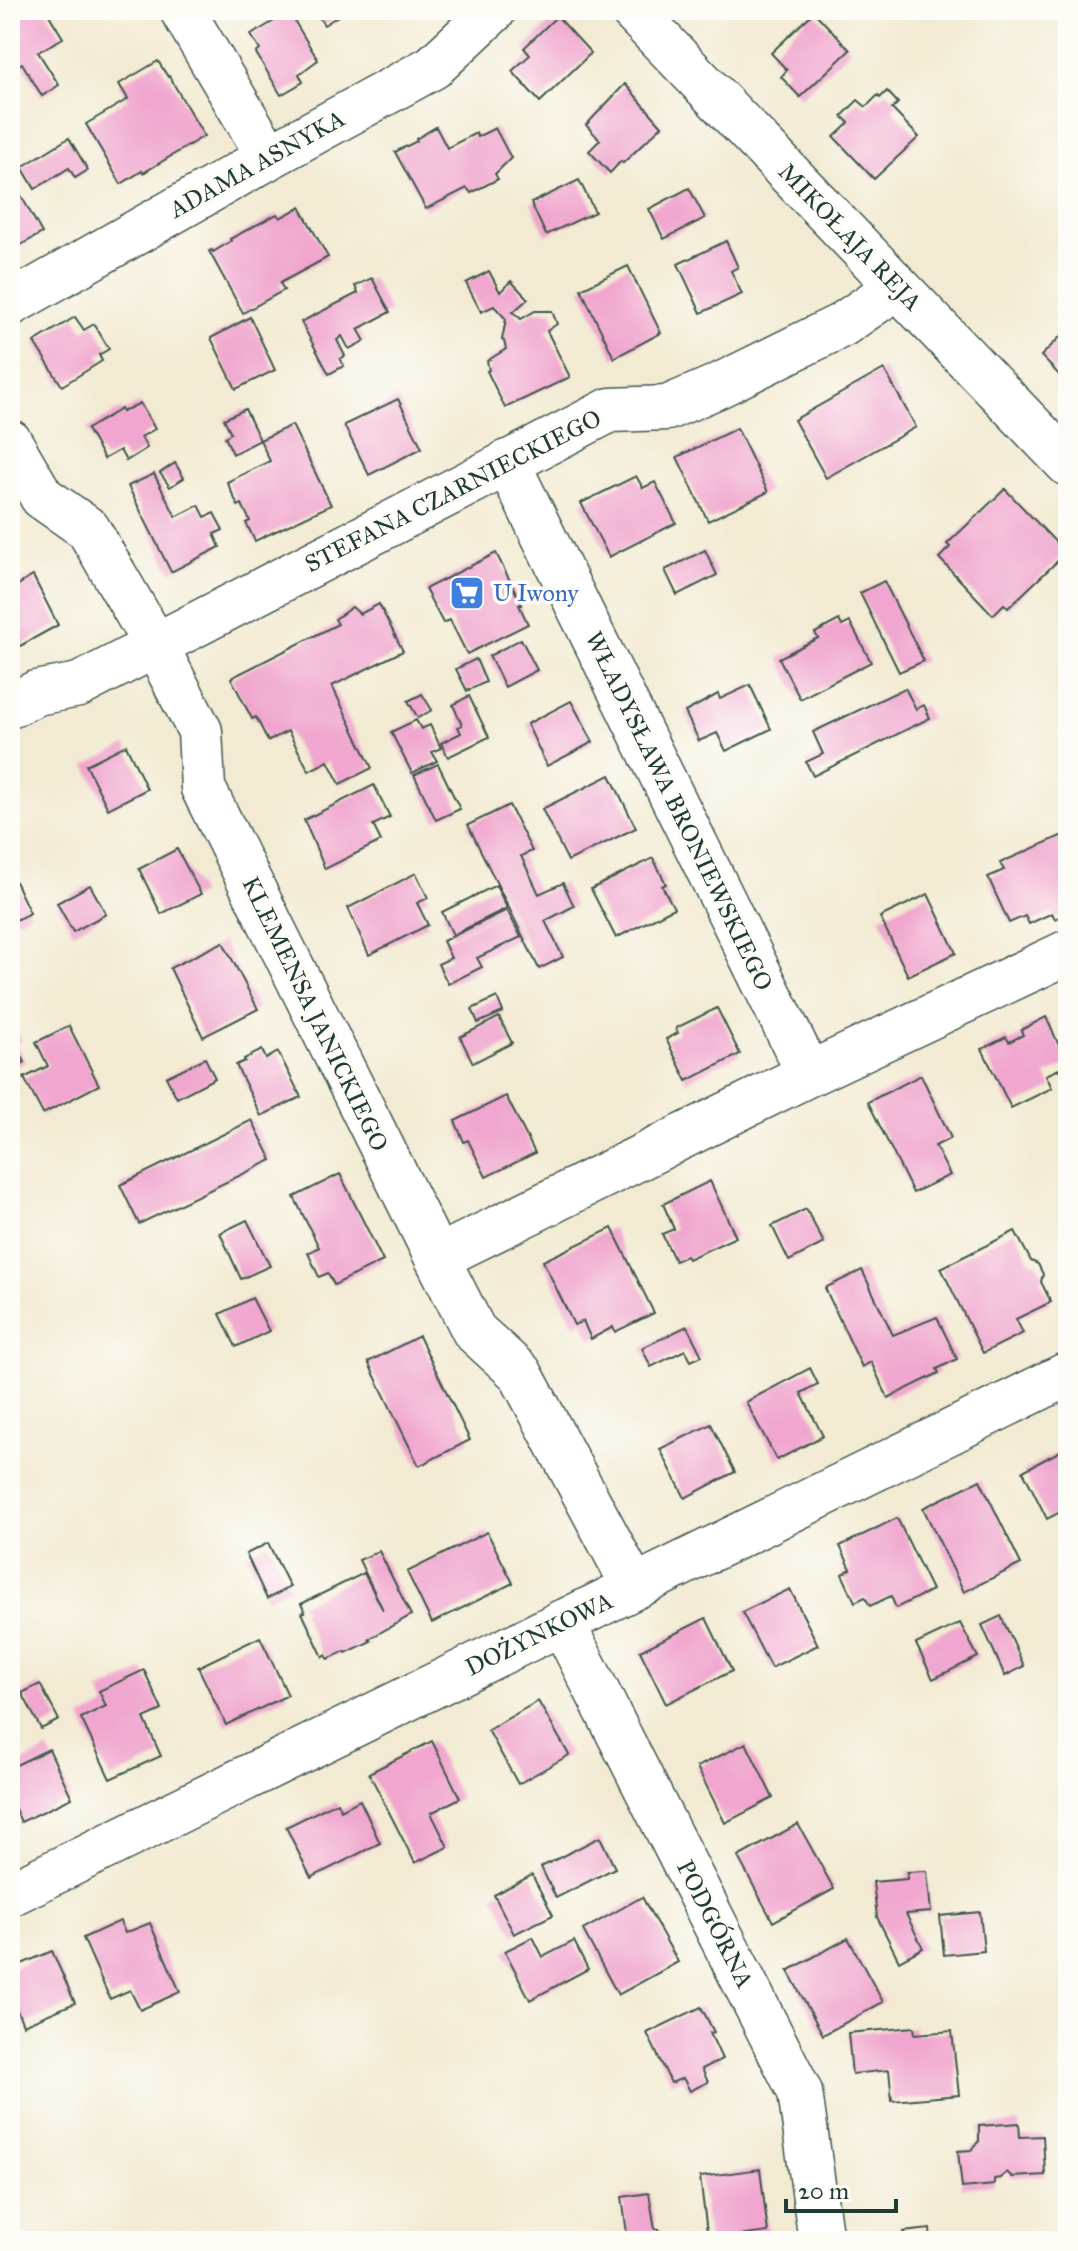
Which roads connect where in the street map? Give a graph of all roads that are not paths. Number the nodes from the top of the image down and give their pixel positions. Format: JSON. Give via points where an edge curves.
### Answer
{"nodes":[{"id":1,"x":182,"y":10,"type":"edge"},
{"id":2,"x":494,"y":10,"type":"edge"},
{"id":3,"x":632,"y":10,"type":"edge"},
{"id":4,"x":269,"y":157,"type":"junction"},
{"id":5,"x":897,"y":287,"type":"junction"},
{"id":6,"x":10,"y":304,"type":"edge"},
{"id":7,"x":10,"y":442,"type":"edge"},
{"id":8,"x":507,"y":462,"type":"junction"},
{"id":9,"x":1068,"y":464,"type":"edge"},
{"id":10,"x":156,"y":646,"type":"junction"},
{"id":11,"x":10,"y":706,"type":"edge"},
{"id":12,"x":1068,"y":952,"type":"edge"},
{"id":13,"x":809,"y":1074,"type":"junction"},
{"id":14,"x":437,"y":1258,"type":"junction"},
{"id":15,"x":1068,"y":1374,"type":"edge"},
{"id":16,"x":634,"y":1587,"type":"junction"},
{"id":17,"x":562,"y":1622,"type":"junction"},
{"id":18,"x":10,"y":1894,"type":"edge"},
{"id":19,"x":821,"y":2241,"type":"edge"}],
"edges":[{"from":1,"to":4,"type":"street"},
{"from":2,"to":4,"type":"street","name":"ADAMA ASNYKA","via":[[433,67]]},
{"from":3,"to":5,"type":"street","name":"MIKOŁAJA REJA"},
{"from":4,"to":6,"type":"street","name":"ADAMA ASNYKA"},
{"from":5,"to":8,"type":"street","name":"STEFANA CZARNIECKIEGO","via":[[842,325],[718,386],[667,408],[610,410]]},
{"from":5,"to":9,"type":"street","name":"MIKOŁAJA REJA"},
{"from":7,"to":10,"type":"street","name":"KLEMENSA JANICKIEGO","via":[[42,497],[88,529]]},
{"from":8,"to":10,"type":"street","name":"STEFANA CZARNIECKIEGO"},
{"from":8,"to":13,"type":"street","name":"WŁADYSŁAWA BRONIEWSKIEGO"},
{"from":10,"to":11,"type":"street","name":"STEFANA CZARNIECKIEGO","via":[[79,685],[36,693]]},
{"from":10,"to":14,"type":"street","name":"KLEMENSA JANICKIEGO","via":[[200,731],[203,788]]},
{"from":12,"to":13,"type":"street"},
{"from":13,"to":14,"type":"street"},
{"from":14,"to":16,"type":"street","name":"KLEMENSA JANICKIEGO","via":[[474,1331],[520,1373]]},
{"from":15,"to":16,"type":"street","name":"DOŻYNKOWA"},
{"from":16,"to":17,"type":"street","name":"DOŻYNKOWA"},
{"from":17,"to":18,"type":"street","name":"DOŻYNKOWA"},
{"from":17,"to":19,"type":"street","name":"PODGÓRNA","via":[[800,2092]]}]}
